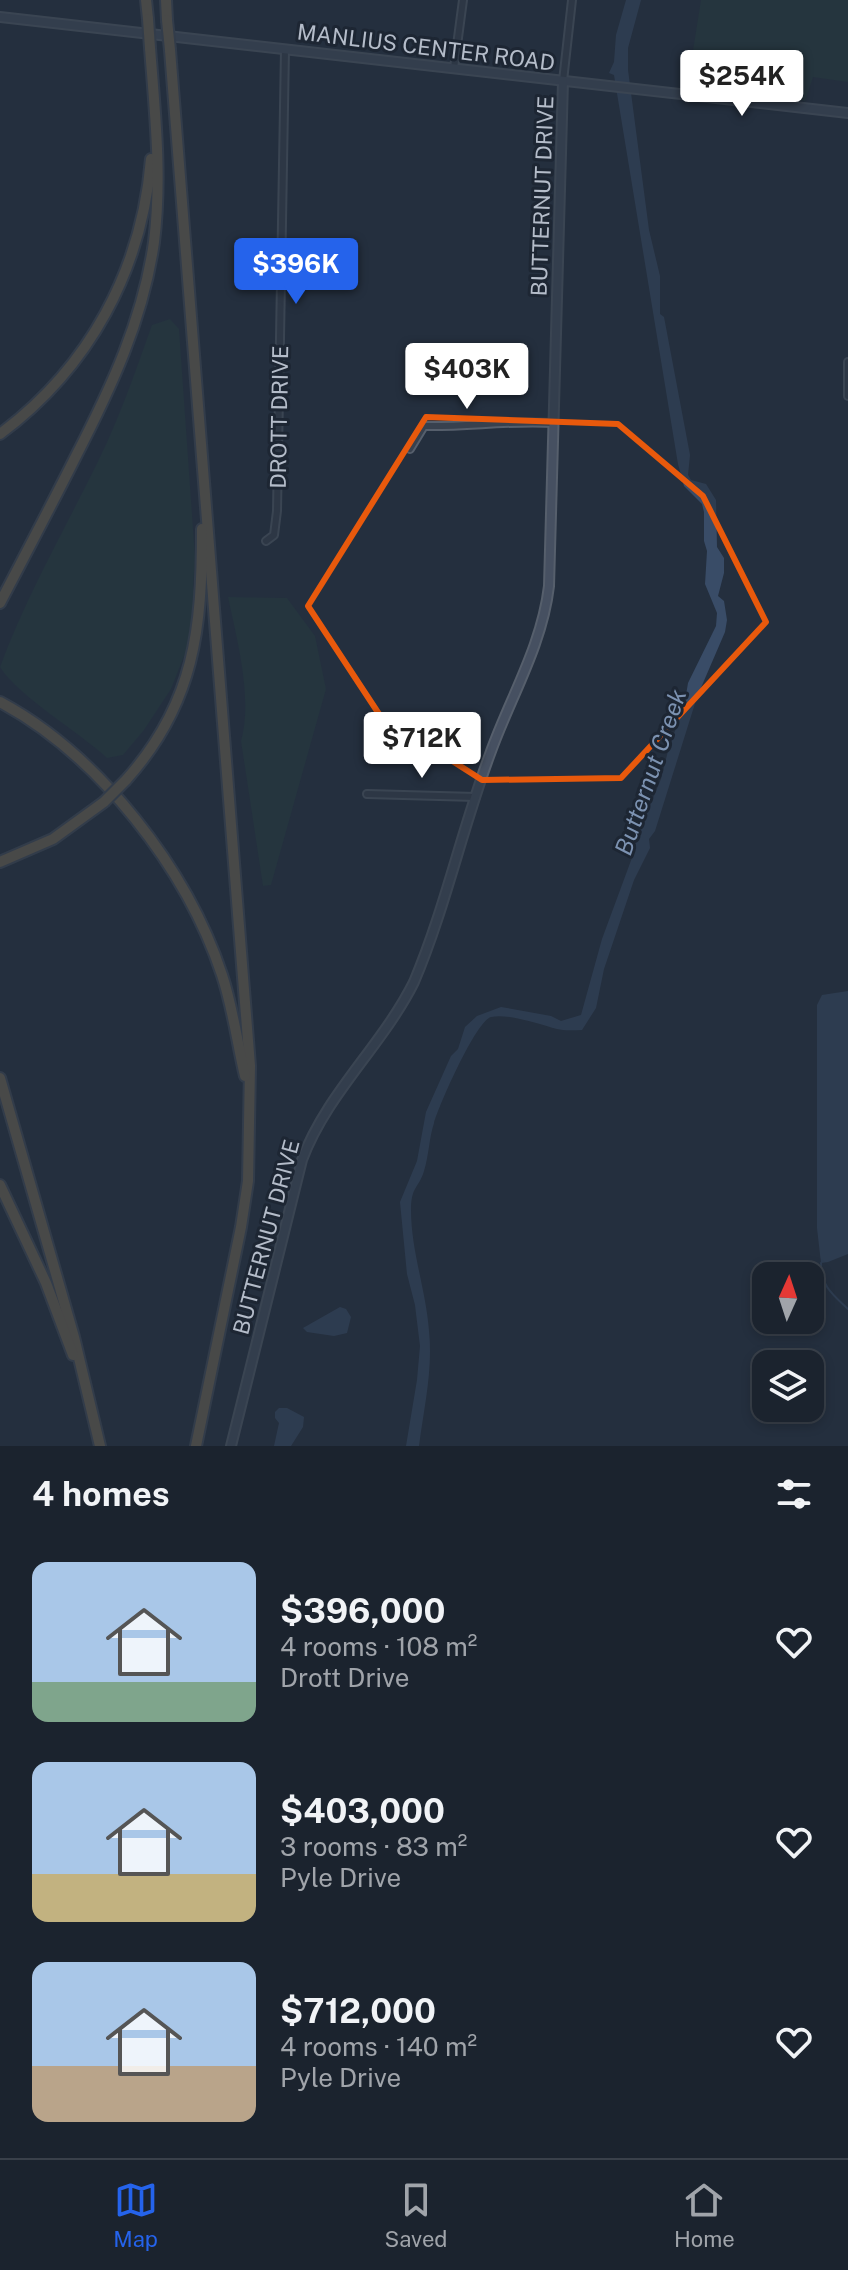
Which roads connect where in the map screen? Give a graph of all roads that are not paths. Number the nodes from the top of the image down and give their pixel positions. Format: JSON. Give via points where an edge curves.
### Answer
{"nodes":[{"id":1,"x":146,"y":0,"type":"edge"},
{"id":2,"x":166,"y":0,"type":"edge"},
{"id":3,"x":463,"y":0,"type":"edge"},
{"id":4,"x":572,"y":0,"type":"edge"},
{"id":5,"x":0,"y":17,"type":"edge"},
{"id":6,"x":285,"y":49,"type":"junction"},
{"id":7,"x":454,"y":68,"type":"junction"},
{"id":8,"x":563,"y":81,"type":"junction"},
{"id":9,"x":848,"y":113,"type":"edge"},
{"id":10,"x":155,"y":114,"type":"junction"},
{"id":11,"x":848,"y":362,"type":"edge"},
{"id":12,"x":848,"y":396,"type":"edge"},
{"id":13,"x":554,"y":423,"type":"junction"},
{"id":14,"x":0,"y":434,"type":"edge"},
{"id":15,"x":410,"y":449,"type":"dead end"},
{"id":16,"x":202,"y":469,"type":"junction"},
{"id":17,"x":266,"y":541,"type":"dead end"},
{"id":18,"x":0,"y":603,"type":"edge"},
{"id":19,"x":0,"y":702,"type":"edge"},
{"id":20,"x":367,"y":794,"type":"dead end"},
{"id":21,"x":476,"y":797,"type":"junction"},
{"id":22,"x":0,"y":862,"type":"edge"},
{"id":23,"x":0,"y":1078,"type":"edge"},
{"id":24,"x":249,"y":1097,"type":"junction"},
{"id":25,"x":0,"y":1185,"type":"edge"},
{"id":26,"x":91,"y":1406,"type":"junction"},
{"id":27,"x":100,"y":1446,"type":"edge"},
{"id":28,"x":196,"y":1446,"type":"edge"},
{"id":29,"x":231,"y":1446,"type":"edge"}],
"edges":[{"from":1,"to":10,"type":"highway","bridge":true},
{"from":2,"to":16,"type":"highway","bridge":true},
{"from":3,"to":7,"type":"street"},
{"from":4,"to":8,"type":"street"},
{"from":5,"to":6,"type":"street","name":"MANLIUS CENTER ROAD"},
{"from":6,"to":7,"type":"street","name":"MANLIUS CENTER ROAD"},
{"from":6,"to":17,"type":"street","name":"DROTT DRIVE","via":[[277,511],[274,535]]},
{"from":7,"to":8,"type":"street","name":"MANLIUS CENTER ROAD"},
{"from":8,"to":9,"type":"street","name":"MANLIUS CENTER ROAD"},
{"from":8,"to":13,"type":"street","name":"BUTTERNUT DRIVE"},
{"from":10,"to":14,"type":"highway","via":[[146,205],[134,252],[109,309],[62,379]]},
{"from":10,"to":18,"type":"highway","via":[[154,239],[138,317],[105,400]]},
{"from":11,"to":12,"type":"street"},
{"from":13,"to":15,"type":"street","via":[[424,426]]},
{"from":13,"to":21,"type":"street","name":"BUTTERNUT DRIVE","via":[[547,603],[537,642]]},
{"from":16,"to":22,"type":"highway","bridge":true,"via":[[202,591],[194,656],[162,735],[104,802],[53,839]]},
{"from":16,"to":24,"type":"highway"},
{"from":19,"to":24,"type":"highway","via":[[60,744],[109,789],[174,872],[222,974]]},
{"from":20,"to":21,"type":"street"},
{"from":21,"to":29,"type":"street","name":"BUTTERNUT DRIVE","via":[[414,982],[311,1135]]},
{"from":23,"to":26,"type":"highway"},
{"from":24,"to":28,"type":"highway","via":[[248,1181]]},
{"from":25,"to":26,"type":"highway","via":[[46,1283]]},
{"from":26,"to":27,"type":"highway"}]}
